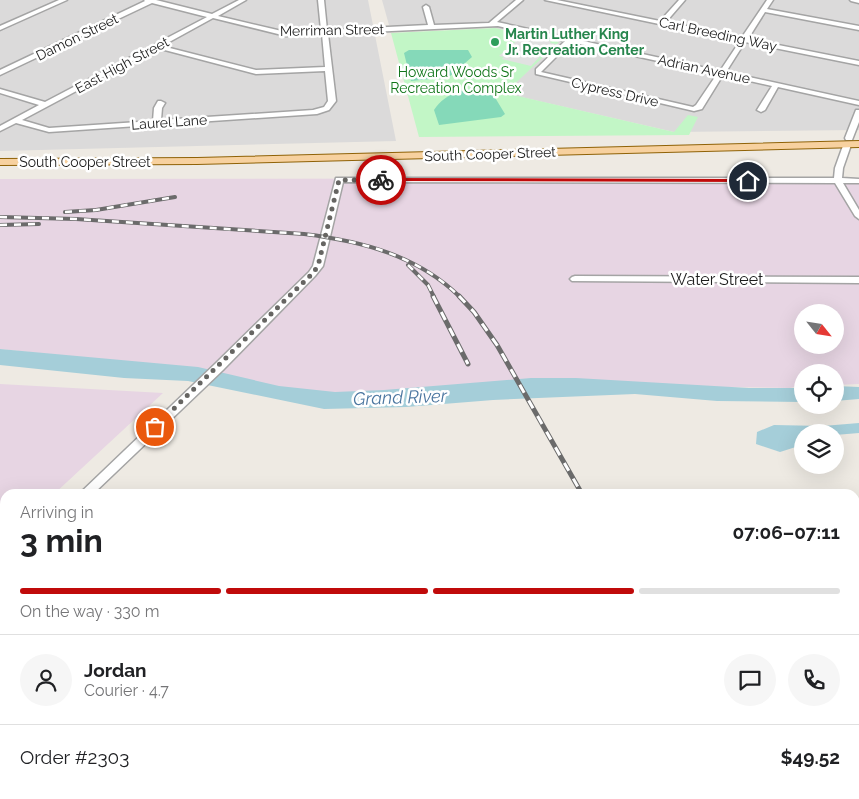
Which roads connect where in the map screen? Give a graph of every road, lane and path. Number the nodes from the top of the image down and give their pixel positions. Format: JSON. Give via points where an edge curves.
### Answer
{"nodes":[{"id":1,"x":64,"y":0,"type":"edge"},
{"id":2,"x":150,"y":0,"type":"edge"},
{"id":3,"x":243,"y":0,"type":"edge"},
{"id":4,"x":321,"y":0,"type":"edge"},
{"id":5,"x":520,"y":0,"type":"edge"},
{"id":6,"x":548,"y":0,"type":"edge"},
{"id":7,"x":682,"y":0,"type":"edge"},
{"id":8,"x":770,"y":0,"type":"edge"},
{"id":9,"x":853,"y":0,"type":"edge"},
{"id":10,"x":859,"y":1,"type":"edge"},
{"id":11,"x":426,"y":7,"type":"dead end"},
{"id":12,"x":763,"y":10,"type":"junction"},
{"id":13,"x":213,"y":16,"type":"junction"},
{"id":14,"x":662,"y":23,"type":"junction"},
{"id":15,"x":491,"y":24,"type":"junction"},
{"id":16,"x":431,"y":27,"type":"junction"},
{"id":17,"x":0,"y":28,"type":"edge"},
{"id":18,"x":859,"y":28,"type":"edge"},
{"id":19,"x":323,"y":33,"type":"junction"},
{"id":20,"x":743,"y":39,"type":"junction"},
{"id":21,"x":569,"y":40,"type":"junction"},
{"id":22,"x":156,"y":46,"type":"junction"},
{"id":23,"x":859,"y":63,"type":"edge"},
{"id":24,"x":328,"y":69,"type":"junction"},
{"id":25,"x":0,"y":73,"type":"edge"},
{"id":26,"x":722,"y":73,"type":"junction"},
{"id":27,"x":776,"y":84,"type":"junction"},
{"id":28,"x":0,"y":90,"type":"edge"},
{"id":29,"x":161,"y":103,"type":"dead end"},
{"id":30,"x":859,"y":103,"type":"edge"},
{"id":31,"x":46,"y":105,"type":"junction"},
{"id":32,"x":762,"y":110,"type":"dead end"},
{"id":33,"x":859,"y":112,"type":"edge"},
{"id":34,"x":16,"y":121,"type":"junction"},
{"id":35,"x":157,"y":122,"type":"junction"},
{"id":36,"x":0,"y":129,"type":"edge"},
{"id":37,"x":851,"y":140,"type":"edge"},
{"id":38,"x":859,"y":144,"type":"edge"},
{"id":39,"x":0,"y":156,"type":"edge"},
{"id":40,"x":0,"y":162,"type":"edge"},
{"id":41,"x":837,"y":181,"type":"junction"},
{"id":42,"x":859,"y":181,"type":"edge"},
{"id":43,"x":859,"y":216,"type":"edge"},
{"id":44,"x":575,"y":280,"type":"dead end"},
{"id":45,"x":859,"y":280,"type":"edge"},
{"id":46,"x":90,"y":489,"type":"edge"}],
"edges":[{"from":1,"to":17,"type":"street"},
{"from":2,"to":13,"type":"street","name":"Merriman Street"},
{"from":2,"to":25,"type":"street","name":"Damon Street"},
{"from":3,"to":13,"type":"street","name":"East High Street"},
{"from":4,"to":19,"type":"street"},
{"from":5,"to":15,"type":"street"},
{"from":6,"to":14,"type":"street","name":"Carl Breeding Way"},
{"from":7,"to":14,"type":"street"},
{"from":8,"to":12,"type":"street"},
{"from":9,"to":10,"type":"street"},
{"from":11,"to":16,"type":"street"},
{"from":12,"to":18,"type":"street"},
{"from":12,"to":20,"type":"street"},
{"from":13,"to":19,"type":"street","name":"Merriman Street","via":[[278,33]]},
{"from":13,"to":22,"type":"street","name":"East High Street"},
{"from":14,"to":20,"type":"street","name":"Carl Breeding Way"},
{"from":15,"to":16,"type":"street","name":"Merriman Street"},
{"from":15,"to":21,"type":"street","name":"Adrian Avenue"},
{"from":16,"to":19,"type":"street","name":"Merriman Street"},
{"from":19,"to":24,"type":"street"},
{"from":20,"to":23,"type":"street","name":"Carl Breeding Way"},
{"from":20,"to":26,"type":"street"},
{"from":21,"to":26,"type":"street","name":"Adrian Avenue"},
{"from":21,"to":26,"type":"street","name":"Cypress Drive","via":[[538,72],[694,109],[699,107]]},
{"from":22,"to":24,"type":"street","via":[[256,72]]},
{"from":22,"to":31,"type":"street","name":"East High Street"},
{"from":24,"to":35,"type":"street","name":"Laurel Lane","via":[[332,101],[323,110]]},
{"from":26,"to":27,"type":"street","name":"Adrian Avenue"},
{"from":27,"to":30,"type":"street","name":"Adrian Avenue"},
{"from":27,"to":32,"type":"street"},
{"from":28,"to":31,"type":"street"},
{"from":29,"to":35,"type":"street"},
{"from":31,"to":34,"type":"street","name":"East High Street"},
{"from":33,"to":37,"type":"street"},
{"from":34,"to":35,"type":"street","name":"Laurel Lane","via":[[49,130]]},
{"from":34,"to":36,"type":"street","name":"East High Street"},
{"from":37,"to":38,"type":"main road","name":"South Cooper Street"},
{"from":37,"to":39,"type":"main road","name":"South Cooper Street"},
{"from":37,"to":40,"type":"main road","name":"South Cooper Street","via":[[188,161]]},
{"from":37,"to":41,"type":"street","via":[[837,169]]},
{"from":41,"to":42,"type":"street"},
{"from":41,"to":43,"type":"street"},
{"from":41,"to":46,"type":"street","via":[[339,180],[318,266],[312,274]]},
{"from":44,"to":45,"type":"street","name":"Water Street"}]}
